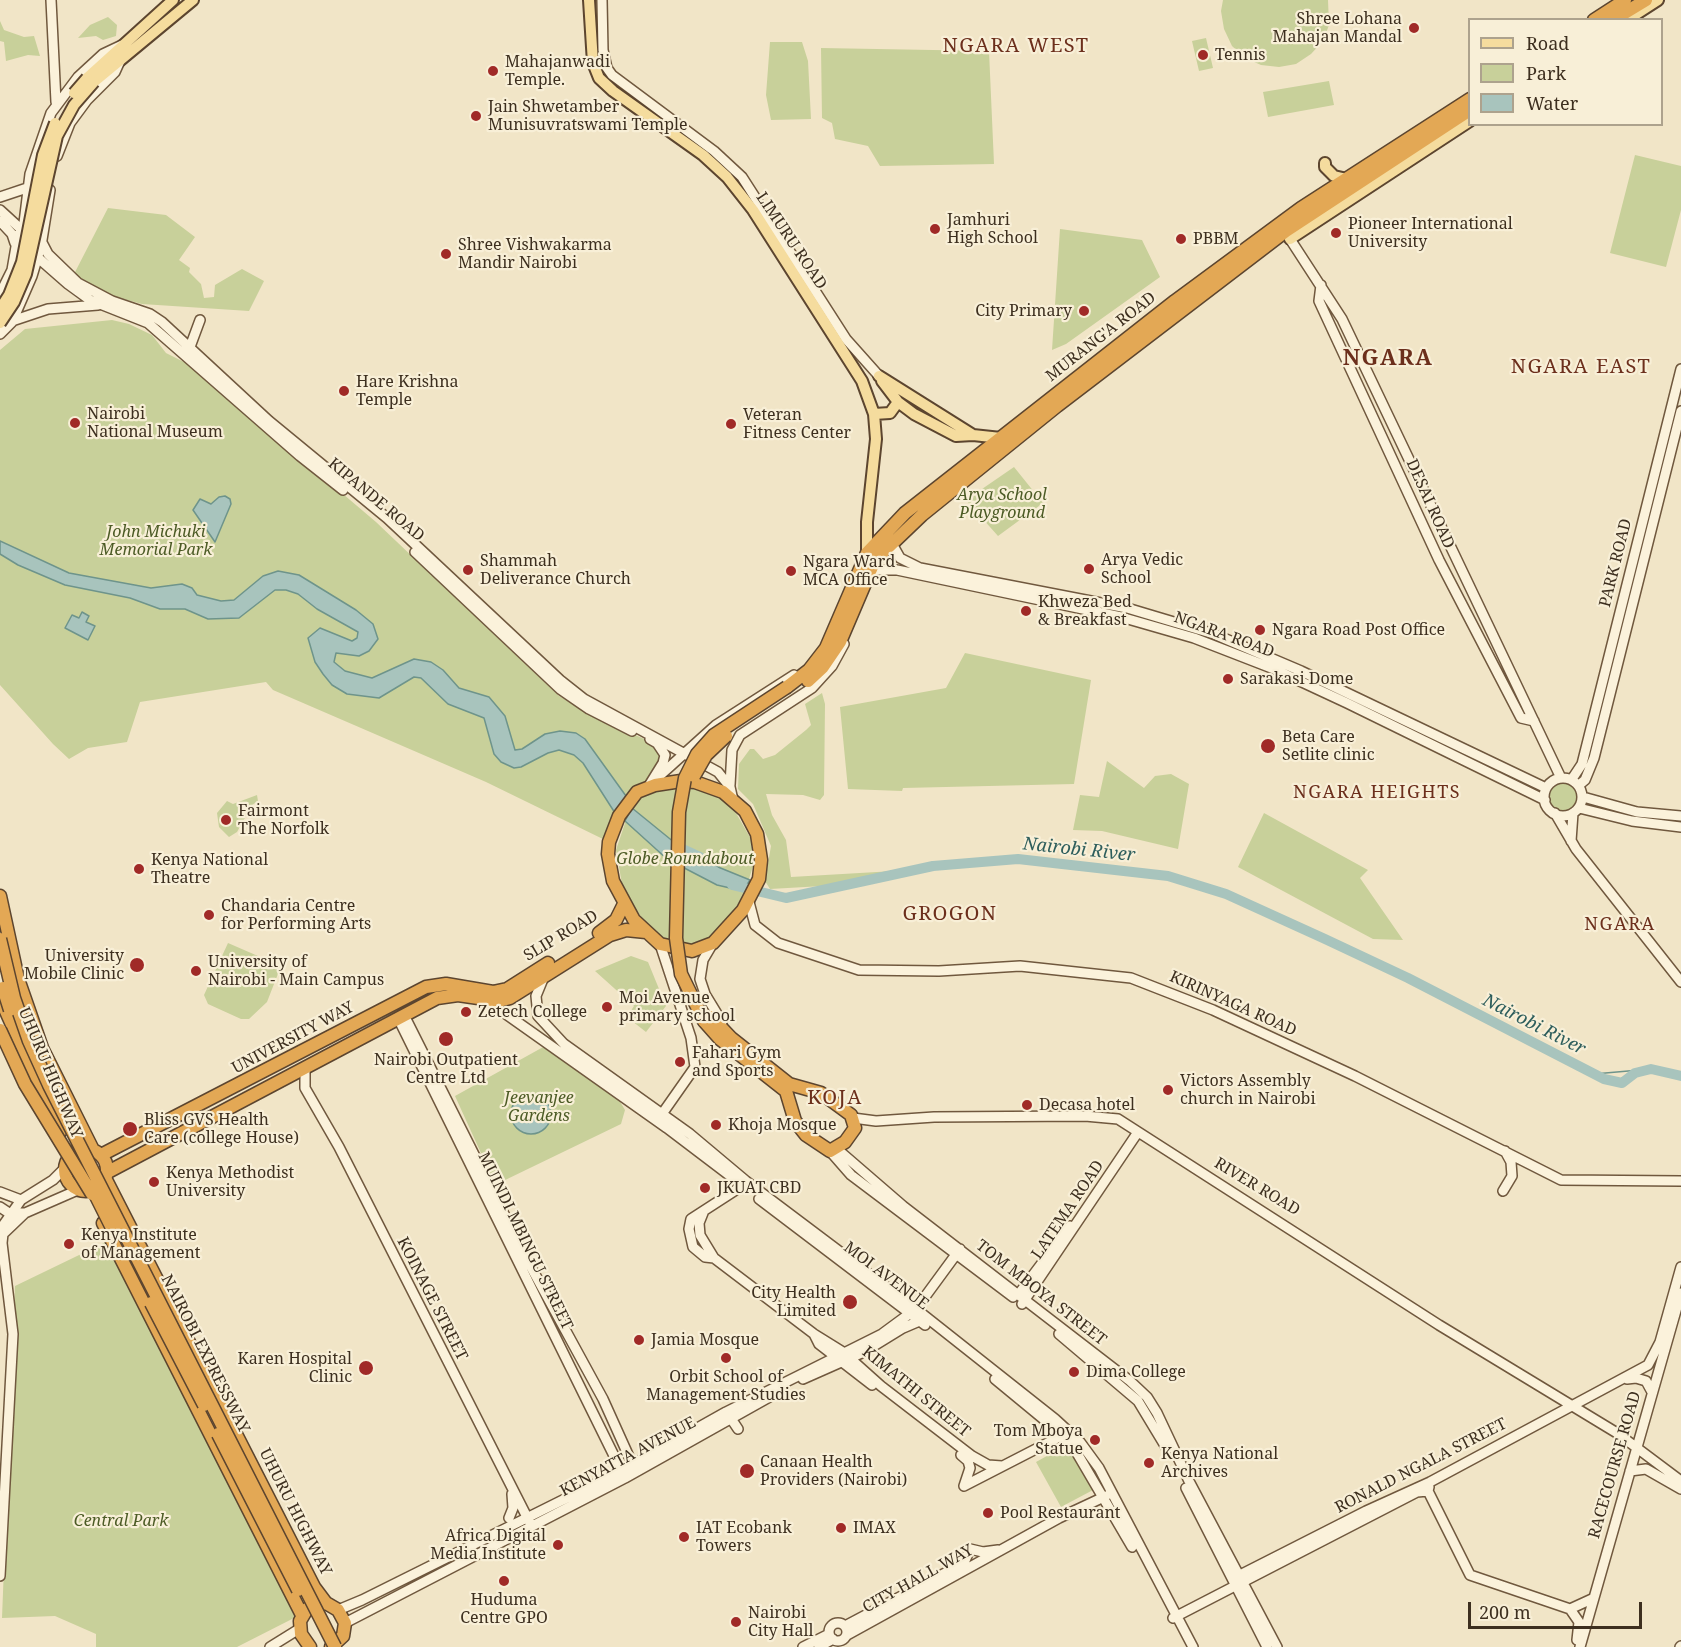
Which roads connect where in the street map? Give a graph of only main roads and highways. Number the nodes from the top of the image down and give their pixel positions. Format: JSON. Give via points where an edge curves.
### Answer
{"nodes":[{"id":1,"x":51,"y":0,"type":"edge"},
{"id":2,"x":173,"y":0,"type":"edge"},
{"id":3,"x":193,"y":0,"type":"edge"},
{"id":4,"x":589,"y":0,"type":"edge"},
{"id":5,"x":602,"y":0,"type":"edge"},
{"id":6,"x":1625,"y":0,"type":"edge"},
{"id":7,"x":1646,"y":0,"type":"edge"},
{"id":8,"x":1658,"y":0,"type":"edge"},
{"id":9,"x":1597,"y":18,"type":"edge"},
{"id":10,"x":1616,"y":18,"type":"edge"},
{"id":11,"x":1630,"y":18,"type":"edge"},
{"id":12,"x":122,"y":45,"type":"junction"},
{"id":13,"x":120,"y":59,"type":"junction"},
{"id":14,"x":55,"y":71,"type":"junction"},
{"id":15,"x":90,"y":80,"type":"junction"},
{"id":16,"x":70,"y":85,"type":"junction"},
{"id":17,"x":1468,"y":100,"type":"edge"},
{"id":18,"x":56,"y":104,"type":"junction"},
{"id":19,"x":1468,"y":111,"type":"edge"},
{"id":20,"x":1468,"y":122,"type":"edge"},
{"id":21,"x":1325,"y":163,"type":"dead end"},
{"id":22,"x":1347,"y":179,"type":"junction"},
{"id":23,"x":27,"y":188,"type":"junction"},
{"id":24,"x":0,"y":197,"type":"edge"},
{"id":25,"x":0,"y":210,"type":"edge"},
{"id":26,"x":0,"y":221,"type":"edge"},
{"id":27,"x":23,"y":231,"type":"junction"},
{"id":28,"x":1290,"y":238,"type":"joint"},
{"id":29,"x":41,"y":240,"type":"junction"},
{"id":30,"x":16,"y":247,"type":"junction"},
{"id":31,"x":36,"y":256,"type":"junction"},
{"id":32,"x":1321,"y":285,"type":"junction"},
{"id":33,"x":0,"y":294,"type":"edge"},
{"id":34,"x":104,"y":306,"type":"junction"},
{"id":35,"x":0,"y":309,"type":"edge"},
{"id":36,"x":200,"y":320,"type":"dead end"},
{"id":37,"x":0,"y":322,"type":"edge"},
{"id":38,"x":12,"y":322,"type":"junction"},
{"id":39,"x":0,"y":334,"type":"edge"},
{"id":40,"x":190,"y":347,"type":"junction"},
{"id":41,"x":1681,"y":369,"type":"edge"},
{"id":42,"x":879,"y":376,"type":"junction"},
{"id":43,"x":898,"y":402,"type":"junction"},
{"id":44,"x":1681,"y":411,"type":"edge"},
{"id":45,"x":874,"y":414,"type":"junction"},
{"id":46,"x":973,"y":435,"type":"junction"},
{"id":47,"x":1001,"y":438,"type":"junction"},
{"id":48,"x":891,"y":542,"type":"junction"},
{"id":49,"x":867,"y":553,"type":"junction"},
{"id":50,"x":869,"y":570,"type":"junction"},
{"id":51,"x":1460,"y":570,"type":"junction"},
{"id":52,"x":1447,"y":576,"type":"junction"},
{"id":53,"x":861,"y":589,"type":"junction"},
{"id":54,"x":816,"y":661,"type":"junction"},
{"id":55,"x":791,"y":689,"type":"junction"},
{"id":56,"x":1385,"y":717,"type":"junction"},
{"id":57,"x":1534,"y":721,"type":"junction"},
{"id":58,"x":698,"y":742,"type":"junction"},
{"id":59,"x":670,"y":744,"type":"junction"},
{"id":60,"x":686,"y":753,"type":"junction"},
{"id":61,"x":1561,"y":778,"type":"junction"},
{"id":62,"x":1575,"y":782,"type":"junction"},
{"id":63,"x":646,"y":786,"type":"junction"},
{"id":64,"x":1546,"y":788,"type":"junction"},
{"id":65,"x":732,"y":794,"type":"junction"},
{"id":66,"x":1583,"y":797,"type":"junction"},
{"id":67,"x":1545,"y":800,"type":"junction"},
{"id":68,"x":1576,"y":811,"type":"junction"},
{"id":69,"x":1554,"y":813,"type":"junction"},
{"id":70,"x":1681,"y":816,"type":"edge"},
{"id":71,"x":1681,"y":826,"type":"edge"},
{"id":72,"x":1571,"y":841,"type":"junction"},
{"id":73,"x":0,"y":896,"type":"edge"},
{"id":74,"x":750,"y":900,"type":"junction"},
{"id":75,"x":624,"y":904,"type":"junction"},
{"id":76,"x":735,"y":921,"type":"junction"},
{"id":77,"x":755,"y":925,"type":"junction"},
{"id":78,"x":646,"y":932,"type":"junction"},
{"id":79,"x":0,"y":939,"type":"edge"},
{"id":80,"x":713,"y":943,"type":"junction"},
{"id":81,"x":660,"y":944,"type":"junction"},
{"id":82,"x":547,"y":973,"type":"junction"},
{"id":83,"x":0,"y":978,"type":"edge"},
{"id":84,"x":1681,"y":982,"type":"edge"},
{"id":85,"x":507,"y":988,"type":"joint"},
{"id":86,"x":0,"y":998,"type":"edge"},
{"id":87,"x":489,"y":1002,"type":"junction"},
{"id":88,"x":401,"y":1016,"type":"junction"},
{"id":89,"x":538,"y":1016,"type":"junction"},
{"id":90,"x":707,"y":1019,"type":"junction"},
{"id":91,"x":527,"y":1027,"type":"junction"},
{"id":92,"x":0,"y":1030,"type":"edge"},
{"id":93,"x":305,"y":1068,"type":"junction"},
{"id":94,"x":285,"y":1078,"type":"junction"},
{"id":95,"x":791,"y":1084,"type":"junction"},
{"id":96,"x":305,"y":1088,"type":"junction"},
{"id":97,"x":671,"y":1102,"type":"junction"},
{"id":98,"x":649,"y":1104,"type":"junction"},
{"id":99,"x":663,"y":1114,"type":"junction"},
{"id":100,"x":853,"y":1118,"type":"junction"},
{"id":101,"x":1137,"y":1131,"type":"junction"},
{"id":102,"x":833,"y":1150,"type":"junction"},
{"id":103,"x":1505,"y":1150,"type":"junction"},
{"id":104,"x":97,"y":1153,"type":"junction"},
{"id":105,"x":66,"y":1165,"type":"junction"},
{"id":106,"x":106,"y":1176,"type":"junction"},
{"id":107,"x":1681,"y":1181,"type":"edge"},
{"id":108,"x":742,"y":1186,"type":"junction"},
{"id":109,"x":83,"y":1190,"type":"junction"},
{"id":110,"x":1503,"y":1191,"type":"dead end"},
{"id":111,"x":0,"y":1192,"type":"edge"},
{"id":112,"x":21,"y":1200,"type":"junction"},
{"id":113,"x":0,"y":1207,"type":"edge"},
{"id":114,"x":102,"y":1210,"type":"junction"},
{"id":115,"x":5,"y":1213,"type":"edge"},
{"id":116,"x":25,"y":1213,"type":"junction"},
{"id":117,"x":703,"y":1213,"type":"junction"},
{"id":118,"x":3,"y":1234,"type":"junction"},
{"id":119,"x":958,"y":1252,"type":"junction"},
{"id":120,"x":714,"y":1258,"type":"junction"},
{"id":121,"x":1681,"y":1267,"type":"edge"},
{"id":122,"x":1681,"y":1293,"type":"edge"},
{"id":123,"x":1022,"y":1300,"type":"junction"},
{"id":124,"x":913,"y":1311,"type":"junction"},
{"id":125,"x":923,"y":1320,"type":"junction"},
{"id":126,"x":843,"y":1357,"type":"junction"},
{"id":127,"x":1625,"y":1379,"type":"junction"},
{"id":128,"x":598,"y":1392,"type":"junction"},
{"id":129,"x":1652,"y":1392,"type":"junction"},
{"id":130,"x":585,"y":1401,"type":"junction"},
{"id":131,"x":1572,"y":1407,"type":"junction"},
{"id":132,"x":724,"y":1418,"type":"junction"},
{"id":133,"x":734,"y":1431,"type":"dead end"},
{"id":134,"x":1066,"y":1434,"type":"junction"},
{"id":135,"x":1635,"y":1446,"type":"junction"},
{"id":136,"x":1002,"y":1466,"type":"junction"},
{"id":137,"x":634,"y":1468,"type":"junction"},
{"id":138,"x":1630,"y":1471,"type":"junction"},
{"id":139,"x":623,"y":1474,"type":"junction"},
{"id":140,"x":1681,"y":1481,"type":"edge"},
{"id":141,"x":510,"y":1486,"type":"junction"},
{"id":142,"x":1429,"y":1486,"type":"junction"},
{"id":143,"x":1681,"y":1489,"type":"edge"},
{"id":144,"x":1107,"y":1495,"type":"junction"},
{"id":145,"x":509,"y":1518,"type":"dead end"},
{"id":146,"x":529,"y":1522,"type":"junction"},
{"id":147,"x":1004,"y":1550,"type":"junction"},
{"id":148,"x":0,"y":1576,"type":"edge"},
{"id":149,"x":1237,"y":1581,"type":"junction"},
{"id":150,"x":1594,"y":1598,"type":"junction"},
{"id":151,"x":326,"y":1603,"type":"junction"},
{"id":152,"x":1570,"y":1609,"type":"junction"},
{"id":153,"x":338,"y":1610,"type":"junction"},
{"id":154,"x":302,"y":1615,"type":"junction"},
{"id":155,"x":1174,"y":1617,"type":"junction"},
{"id":156,"x":345,"y":1623,"type":"junction"},
{"id":157,"x":299,"y":1629,"type":"junction"},
{"id":158,"x":846,"y":1630,"type":"junction"},
{"id":159,"x":831,"y":1636,"type":"junction"},
{"id":160,"x":308,"y":1646,"type":"edge"},
{"id":161,"x":335,"y":1646,"type":"edge"},
{"id":162,"x":270,"y":1647,"type":"edge"},
{"id":163,"x":803,"y":1647,"type":"edge"},
{"id":164,"x":819,"y":1647,"type":"edge"},
{"id":165,"x":1187,"y":1647,"type":"edge"},
{"id":166,"x":1193,"y":1647,"type":"edge"},
{"id":167,"x":1267,"y":1647,"type":"edge"},
{"id":168,"x":1277,"y":1647,"type":"edge"},
{"id":169,"x":1575,"y":1647,"type":"edge"},
{"id":170,"x":1580,"y":1647,"type":"edge"}],
"edges":[{"from":1,"to":14,"type":"main road"},
{"from":2,"to":12,"type":"main road"},
{"from":3,"to":13,"type":"main road"},
{"from":4,"to":45,"type":"main road","name":"LIMURU ROAD","via":[[593,63],[599,78],[703,155],[734,184],[839,343],[862,381]]},
{"from":5,"to":42,"type":"main road","name":"LIMURU ROAD","via":[[605,61],[612,75],[714,151],[742,177],[846,339]]},
{"from":6,"to":9,"type":"highway"},
{"from":7,"to":10,"type":"highway"},
{"from":8,"to":11,"type":"main road"},
{"from":12,"to":15,"type":"main road"},
{"from":12,"to":16,"type":"main road","via":[[103,54]]},
{"from":13,"to":15,"type":"main road"},
{"from":13,"to":29,"type":"main road","via":[[115,72],[87,100],[63,137]]},
{"from":14,"to":16,"type":"main road"},
{"from":14,"to":18,"type":"main road"},
{"from":15,"to":35,"type":"main road","bridge":true,"via":[[58,117],[46,145],[22,262]]},
{"from":15,"to":37,"type":"main road","bridge":true,"via":[[57,136],[26,274]]},
{"from":16,"to":18,"type":"main road"},
{"from":17,"to":22,"type":"highway","name":"MURANG'A ROAD"},
{"from":18,"to":23,"type":"main road","via":[[40,139]]},
{"from":19,"to":48,"type":"highway","name":"MURANG'A ROAD","via":[[1286,231],[1057,406]]},
{"from":20,"to":28,"type":"main road"},
{"from":21,"to":22,"type":"main road","via":[[1330,174]]},
{"from":22,"to":47,"type":"highway","name":"MURANG'A ROAD","via":[[1183,295]]},
{"from":23,"to":24,"type":"main road"},
{"from":23,"to":27,"type":"main road"},
{"from":25,"to":27,"type":"main road"},
{"from":26,"to":30,"type":"main road","via":[[12,234]]},
{"from":27,"to":29,"type":"main road","via":[[35,229]]},
{"from":27,"to":30,"type":"main road"},
{"from":28,"to":32,"type":"main road","name":"DESAI ROAD"},
{"from":29,"to":31,"type":"main road"},
{"from":29,"to":40,"type":"main road","name":"KIPANDE ROAD","via":[[58,267],[78,284],[162,322]]},
{"from":30,"to":31,"type":"main road","via":[[20,254]]},
{"from":30,"to":33,"type":"main road","via":[[12,270]]},
{"from":31,"to":34,"type":"main road","name":"KIPANDE ROAD","via":[[78,292]]},
{"from":31,"to":38,"type":"main road","via":[[32,276]]},
{"from":32,"to":51,"type":"main road","name":"DESAI ROAD","via":[[1342,319]]},
{"from":32,"to":52,"type":"main road","name":"DESAI ROAD","via":[[1319,301]]},
{"from":34,"to":38,"type":"main road","via":[[48,309]]},
{"from":34,"to":63,"type":"main road","name":"KIPANDE ROAD","via":[[135,316],[161,332],[291,449],[394,532],[560,689],[589,709],[657,743],[664,755],[663,764]]},
{"from":36,"to":40,"type":"main road"},
{"from":38,"to":39,"type":"main road"},
{"from":40,"to":59,"type":"main road","name":"KIPANDE ROAD","via":[[269,421],[387,518],[560,680],[584,699]]},
{"from":41,"to":62,"type":"main road","name":"PARK ROAD"},
{"from":42,"to":43,"type":"main road"},
{"from":42,"to":46,"type":"main road","name":"LIMURU ROAD"},
{"from":43,"to":45,"type":"main road","via":[[890,413]]},
{"from":43,"to":46,"type":"main road","via":[[956,436]]},
{"from":44,"to":62,"type":"main road","name":"PARK ROAD","via":[[1592,765]]},
{"from":45,"to":49,"type":"main road","name":"LIMURU ROAD","via":[[876,439]]},
{"from":46,"to":47,"type":"main road","name":"LIMURU ROAD"},
{"from":47,"to":49,"type":"highway","name":"MURANG'A ROAD","via":[[905,513]]},
{"from":48,"to":50,"type":"highway","name":"MURANG'A ROAD"},
{"from":48,"to":56,"type":"main road","name":"NGARA ROAD","via":[[900,558],[920,568],[1127,608],[1214,634],[1278,660]]},
{"from":49,"to":54,"type":"highway","name":"MURANG'A ROAD","via":[[833,634]]},
{"from":50,"to":53,"type":"highway","name":"MURANG'A ROAD"},
{"from":50,"to":56,"type":"main road","name":"NGARA ROAD","via":[[897,570],[1121,617],[1274,669]]},
{"from":51,"to":52,"type":"main road"},
{"from":51,"to":57,"type":"main road","name":"DESAI ROAD"},
{"from":52,"to":57,"type":"main road","name":"DESAI ROAD","via":[[1521,718]]},
{"from":53,"to":55,"type":"highway","name":"MURANG'A ROAD","via":[[840,642],[828,660]]},
{"from":53,"to":65,"type":"main road","name":"MURANG'A ROAD","via":[[857,618],[832,666],[801,696],[745,730],[735,741]]},
{"from":54,"to":55,"type":"highway","name":"MURANG'A ROAD"},
{"from":54,"to":58,"type":"main road","name":"MURANG'A ROAD","via":[[716,725]]},
{"from":55,"to":90,"type":"highway","name":"MURANG'A ROAD","bridge":true,"via":[[717,743],[701,763],[689,789],[685,949]]},
{"from":56,"to":64,"type":"main road","name":"NGARA ROAD"},
{"from":56,"to":67,"type":"main road","name":"NGARA ROAD"},
{"from":57,"to":61,"type":"main road","name":"DESAI ROAD"},
{"from":58,"to":59,"type":"main road"},
{"from":58,"to":60,"type":"main road","name":"MURANG'A ROAD"},
{"from":59,"to":60,"type":"main road","name":"KIPANDE ROAD"},
{"from":60,"to":63,"type":"main road","name":"MURANG'A ROAD"},
{"from":60,"to":65,"type":"main road","name":"KIPANDE ROAD","via":[[723,776]]},
{"from":61,"to":62,"type":"main road"},
{"from":61,"to":64,"type":"main road"},
{"from":62,"to":66,"type":"main road"},
{"from":63,"to":65,"type":"highway","via":[[695,782]]},
{"from":63,"to":75,"type":"highway","via":[[630,799],[609,842],[613,881]]},
{"from":64,"to":67,"type":"main road"},
{"from":65,"to":74,"type":"highway","via":[[757,834],[759,879]]},
{"from":66,"to":68,"type":"main road"},
{"from":66,"to":70,"type":"main road","via":[[1637,812]]},
{"from":67,"to":69,"type":"main road"},
{"from":68,"to":69,"type":"main road","via":[[1561,816]]},
{"from":68,"to":71,"type":"main road"},
{"from":68,"to":72,"type":"main road"},
{"from":69,"to":72,"type":"main road"},
{"from":72,"to":84,"type":"main road"},
{"from":73,"to":104,"type":"highway","name":"UHURU HIGHWAY","via":[[18,979],[42,1048]]},
{"from":74,"to":76,"type":"highway"},
{"from":74,"to":77,"type":"main road"},
{"from":75,"to":78,"type":"highway"},
{"from":75,"to":85,"type":"highway","name":"SLIP ROAD","via":[[611,925]]},
{"from":76,"to":77,"type":"main road"},
{"from":76,"to":80,"type":"highway"},
{"from":77,"to":103,"type":"main road","name":"KIRINYAGA ROAD","via":[[778,943],[859,970],[1020,966],[1131,978],[1213,1010]]},
{"from":78,"to":81,"type":"highway"},
{"from":78,"to":82,"type":"highway","name":"SLIP ROAD","via":[[618,931]]},
{"from":79,"to":161,"type":"highway","name":"NAIROBI EXPRESSWAY","bridge":true,"via":[[26,1030],[49,1085]]},
{"from":80,"to":81,"type":"highway","via":[[693,951]]},
{"from":80,"to":95,"type":"main road","via":[[703,960],[700,979],[714,1012]]},
{"from":81,"to":97,"type":"main road","via":[[695,1062],[692,1074]]},
{"from":82,"to":87,"type":"highway","name":"SLIP ROAD","via":[[510,998]]},
{"from":82,"to":89,"type":"main road","name":"SLIP ROAD","via":[[537,992]]},
{"from":83,"to":114,"type":"highway","name":"NAIROBI EXPRESSWAY","bridge":true,"via":[[20,1037]]},
{"from":85,"to":104,"type":"highway","name":"UNIVERSITY WAY","via":[[493,992],[446,984],[426,987]]},
{"from":86,"to":105,"type":"highway","name":"UHURU HIGHWAY","via":[[65,1146]]},
{"from":87,"to":88,"type":"highway","name":"UNIVERSITY WAY","via":[[447,996]]},
{"from":87,"to":91,"type":"main road","name":"MOI AVENUE"},
{"from":88,"to":93,"type":"highway","name":"UNIVERSITY WAY"},
{"from":88,"to":128,"type":"main road","name":"MUINDI MBINGU STREET"},
{"from":88,"to":130,"type":"main road","name":"MUINDI MBINGU STREET"},
{"from":89,"to":91,"type":"main road","via":[[529,1016]]},
{"from":89,"to":98,"type":"main road","name":"MOI AVENUE","via":[[564,1044]]},
{"from":90,"to":95,"type":"highway"},
{"from":90,"to":102,"type":"highway","via":[[720,1039],[786,1091],[799,1129],[812,1141]]},
{"from":91,"to":108,"type":"main road","name":"MOI AVENUE"},
{"from":92,"to":114,"type":"highway","bridge":true,"via":[[33,1098]]},
{"from":93,"to":94,"type":"highway","name":"UNIVERSITY WAY"},
{"from":93,"to":96,"type":"main road","name":"KOINAGE STREET"},
{"from":94,"to":96,"type":"main road"},
{"from":94,"to":106,"type":"highway","name":"UNIVERSITY WAY"},
{"from":95,"to":100,"type":"highway","via":[[817,1092]]},
{"from":96,"to":141,"type":"main road","name":"KOINAGE STREET","via":[[339,1147]]},
{"from":97,"to":98,"type":"main road"},
{"from":97,"to":99,"type":"main road"},
{"from":98,"to":99,"type":"main road","name":"MOI AVENUE"},
{"from":99,"to":124,"type":"main road","name":"MOI AVENUE"},
{"from":100,"to":101,"type":"main road","name":"RIVER ROAD","via":[[876,1121],[916,1117],[1102,1117],[1118,1119]]},
{"from":100,"to":102,"type":"highway","via":[[853,1133]]},
{"from":101,"to":123,"type":"main road","name":"LATEMA ROAD"},
{"from":101,"to":131,"type":"main road","name":"RIVER ROAD"},
{"from":102,"to":119,"type":"main road","name":"TOM MBOYA STREET"},
{"from":103,"to":107,"type":"main road","name":"KIRINYAGA ROAD","via":[[1561,1180]]},
{"from":103,"to":110,"type":"main road","via":[[1512,1176]]},
{"from":104,"to":105,"type":"highway","via":[[76,1152]]},
{"from":104,"to":106,"type":"highway"},
{"from":105,"to":109,"type":"highway","via":[[67,1179]]},
{"from":105,"to":112,"type":"main road","via":[[48,1184]]},
{"from":106,"to":109,"type":"highway","via":[[97,1187]]},
{"from":106,"to":151,"type":"highway","name":"UHURU HIGHWAY","via":[[314,1587]]},
{"from":108,"to":117,"type":"main road"},
{"from":108,"to":124,"type":"main road","name":"MOI AVENUE"},
{"from":109,"to":116,"type":"main road"},
{"from":109,"to":154,"type":"highway"},
{"from":111,"to":112,"type":"main road"},
{"from":112,"to":115,"type":"main road"},
{"from":113,"to":115,"type":"main road"},
{"from":114,"to":161,"type":"highway","name":"NAIROBI EXPRESSWAY","bridge":true},
{"from":115,"to":116,"type":"main road"},
{"from":115,"to":118,"type":"main road"},
{"from":116,"to":118,"type":"main road"},
{"from":117,"to":120,"type":"main road","name":"KIMATHI STREET","via":[[700,1235]]},
{"from":117,"to":120,"type":"main road","name":"KIMATHI STREET","via":[[690,1220],[693,1247],[705,1257]]},
{"from":118,"to":148,"type":"main road","via":[[13,1334]]},
{"from":119,"to":123,"type":"main road","name":"TOM MBOYA STREET"},
{"from":119,"to":124,"type":"main road","name":"KENYATTA AVENUE"},
{"from":120,"to":126,"type":"main road","name":"KIMATHI STREET"},
{"from":121,"to":127,"type":"main road","name":"RONALD NGALA STREET","via":[[1660,1342],[1648,1365]]},
{"from":122,"to":129,"type":"main road","name":"RACECOURSE ROAD"},
{"from":123,"to":149,"type":"main road","name":"TOM MBOYA STREET","via":[[1138,1401],[1164,1442]]},
{"from":124,"to":125,"type":"main road","name":"MOI AVENUE"},
{"from":124,"to":126,"type":"main road","name":"KENYATTA AVENUE"},
{"from":125,"to":126,"type":"main road","name":"KENYATTA AVENUE"},
{"from":125,"to":134,"type":"main road","name":"MOI AVENUE"},
{"from":126,"to":132,"type":"main road","name":"KENYATTA AVENUE"},
{"from":126,"to":136,"type":"main road","name":"KIMATHI STREET","via":[[972,1456],[988,1465]]},
{"from":126,"to":136,"type":"main road","name":"KIMATHI STREET","via":[[968,1461],[970,1468],[964,1486]]},
{"from":127,"to":129,"type":"main road","via":[[1641,1379]]},
{"from":127,"to":131,"type":"main road","name":"RONALD NGALA STREET"},
{"from":128,"to":130,"type":"main road","via":[[589,1390]]},
{"from":128,"to":137,"type":"main road","name":"MUINDI MBINGU STREET"},
{"from":129,"to":135,"type":"main road","name":"RACECOURSE ROAD"},
{"from":130,"to":139,"type":"main road","name":"MUINDI MBINGU STREET"},
{"from":131,"to":135,"type":"main road","name":"RIVER ROAD"},
{"from":131,"to":142,"type":"main road","name":"RONALD NGALA STREET"},
{"from":132,"to":133,"type":"main road"},
{"from":132,"to":137,"type":"main road","name":"KENYATTA AVENUE"},
{"from":134,"to":136,"type":"main road"},
{"from":134,"to":144,"type":"main road","name":"MOI AVENUE"},
{"from":135,"to":138,"type":"main road","name":"RACECOURSE ROAD"},
{"from":135,"to":140,"type":"main road","name":"RIVER ROAD"},
{"from":137,"to":139,"type":"main road","name":"KENYATTA AVENUE"},
{"from":138,"to":143,"type":"main road","via":[[1646,1469]]},
{"from":138,"to":150,"type":"main road","name":"RACECOURSE ROAD"},
{"from":139,"to":146,"type":"main road","name":"KENYATTA AVENUE"},
{"from":141,"to":145,"type":"main road","via":[[513,1508]]},
{"from":141,"to":146,"type":"main road","name":"KOINAGE STREET"},
{"from":142,"to":149,"type":"main road","name":"RONALD NGALA STREET"},
{"from":142,"to":149,"type":"main road","name":"RONALD NGALA STREET","via":[[1408,1490]]},
{"from":142,"to":152,"type":"main road","via":[[1472,1577]]},
{"from":144,"to":147,"type":"main road","name":"CITY HALL WAY"},
{"from":144,"to":155,"type":"main road","name":"MOI AVENUE"},
{"from":146,"to":153,"type":"main road","name":"KENYATTA AVENUE"},
{"from":146,"to":156,"type":"main road","name":"KENYATTA AVENUE"},
{"from":147,"to":158,"type":"main road","name":"CITY HALL WAY"},
{"from":147,"to":158,"type":"main road","name":"CITY HALL WAY","via":[[970,1549],[964,1563]]},
{"from":149,"to":155,"type":"main road","name":"RONALD NGALA STREET"},
{"from":149,"to":167,"type":"main road","name":"TOM MBOYA STREET"},
{"from":149,"to":168,"type":"main road","name":"TOM MBOYA STREET","via":[[1270,1629]]},
{"from":150,"to":152,"type":"main road"},
{"from":150,"to":170,"type":"main road","name":"RACECOURSE ROAD"},
{"from":151,"to":153,"type":"highway"},
{"from":151,"to":154,"type":"highway","via":[[314,1605]]},
{"from":152,"to":169,"type":"main road","via":[[1579,1622]]},
{"from":153,"to":156,"type":"highway"},
{"from":154,"to":157,"type":"highway"},
{"from":155,"to":165,"type":"main road","name":"MOI AVENUE"},
{"from":155,"to":166,"type":"main road","name":"MOI AVENUE"},
{"from":156,"to":161,"type":"highway"},
{"from":157,"to":160,"type":"highway"},
{"from":157,"to":162,"type":"main road"},
{"from":158,"to":159,"type":"main road","via":[[842,1640]]},
{"from":158,"to":159,"type":"main road","via":[[834,1624]]},
{"from":159,"to":163,"type":"main road"},
{"from":159,"to":164,"type":"main road"}]}
